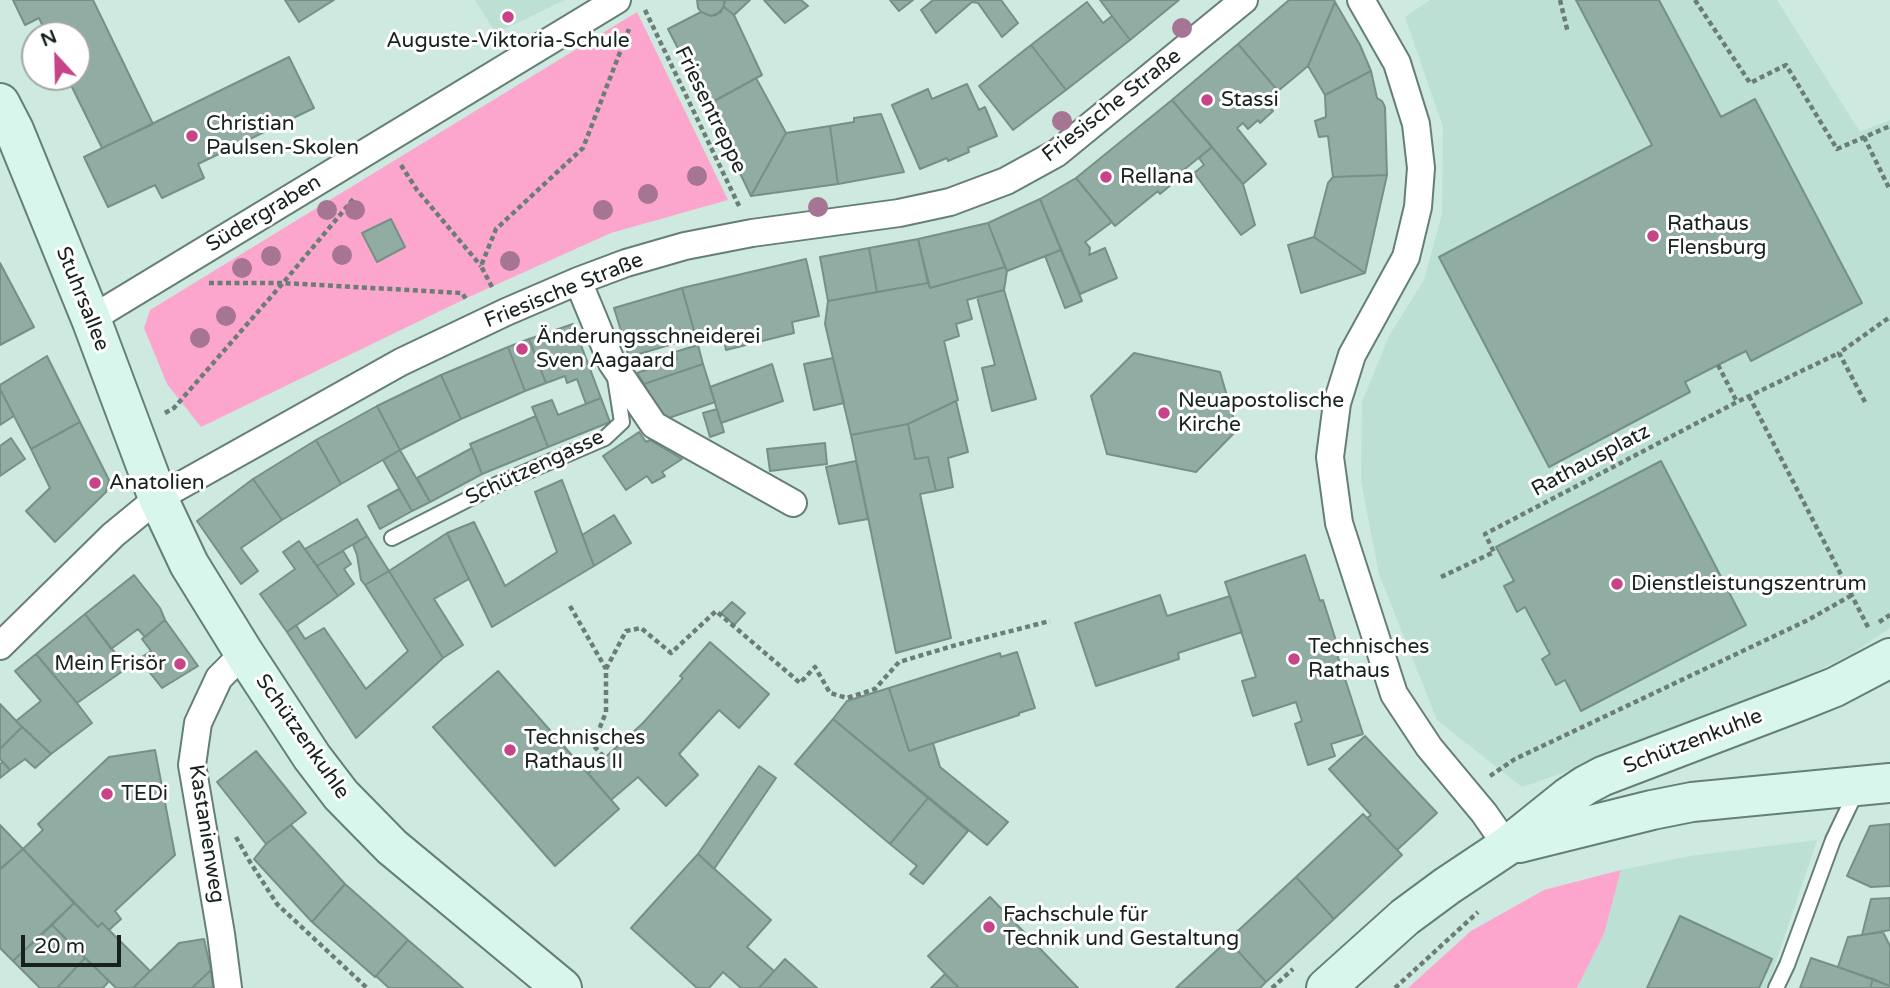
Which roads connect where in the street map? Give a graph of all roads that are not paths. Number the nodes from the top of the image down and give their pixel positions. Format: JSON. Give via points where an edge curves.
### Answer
{"nodes":[{"id":1,"x":617,"y":0,"type":"edge"},
{"id":2,"x":1244,"y":0,"type":"edge"},
{"id":3,"x":1361,"y":0,"type":"edge"},
{"id":4,"x":0,"y":103,"type":"edge"},
{"id":5,"x":578,"y":281,"type":"junction"},
{"id":6,"x":91,"y":319,"type":"junction"},
{"id":7,"x":612,"y":363,"type":"junction"},
{"id":8,"x":158,"y":498,"type":"junction"},
{"id":9,"x":793,"y":503,"type":"dead end"},
{"id":10,"x":392,"y":538,"type":"dead end"},
{"id":11,"x":0,"y":646,"type":"edge"},
{"id":12,"x":244,"y":653,"type":"junction"},
{"id":13,"x":1887,"y":659,"type":"edge"},
{"id":14,"x":1875,"y":784,"type":"edge"},
{"id":15,"x":1507,"y":846,"type":"junction"},
{"id":16,"x":228,"y":988,"type":"edge"},
{"id":17,"x":562,"y":988,"type":"edge"},
{"id":18,"x":1326,"y":988,"type":"edge"},
{"id":19,"x":1776,"y":988,"type":"edge"}],
"edges":[{"from":1,"to":6,"type":"street","name":"Südergraben"},
{"from":2,"to":5,"type":"street","name":"Friesische Straße","via":[[1057,153],[1006,181],[950,202],[900,213],[685,246]]},
{"from":3,"to":15,"type":"street","via":[[1397,63],[1416,124],[1421,168],[1418,207],[1406,257],[1352,355],[1337,403],[1330,457],[1339,523],[1394,694],[1429,747]]},
{"from":4,"to":6,"type":"main road","name":"Stuhrsallee"},
{"from":5,"to":7,"type":"street","name":"Schützengasse"},
{"from":5,"to":8,"type":"street","name":"Friesische Straße","via":[[401,362]]},
{"from":6,"to":8,"type":"main road","name":"Stuhrsallee"},
{"from":7,"to":9,"type":"street","name":"Schützengasse","via":[[654,425]]},
{"from":7,"to":10,"type":"lane","name":"Schützengasse","via":[[622,422],[606,438],[498,484]]},
{"from":8,"to":11,"type":"street","name":"Friesische Straße","via":[[113,535]]},
{"from":8,"to":12,"type":"main road","name":"Schützenkuhle","via":[[189,564]]},
{"from":12,"to":16,"type":"street","name":"Kastanienweg","via":[[219,678],[198,723],[192,765]]},
{"from":12,"to":17,"type":"main road","name":"Schützenkuhle","via":[[341,795],[392,847]]},
{"from":13,"to":15,"type":"main road","name":"Schützenkuhle","via":[[1835,687],[1602,776]]},
{"from":14,"to":15,"type":"main road","name":"Schützenkuhle","via":[[1692,802]]},
{"from":14,"to":19,"type":"lane","via":[[1833,839]]},
{"from":15,"to":18,"type":"main road","name":"Schützenkuhle","via":[[1405,917]]}]}
